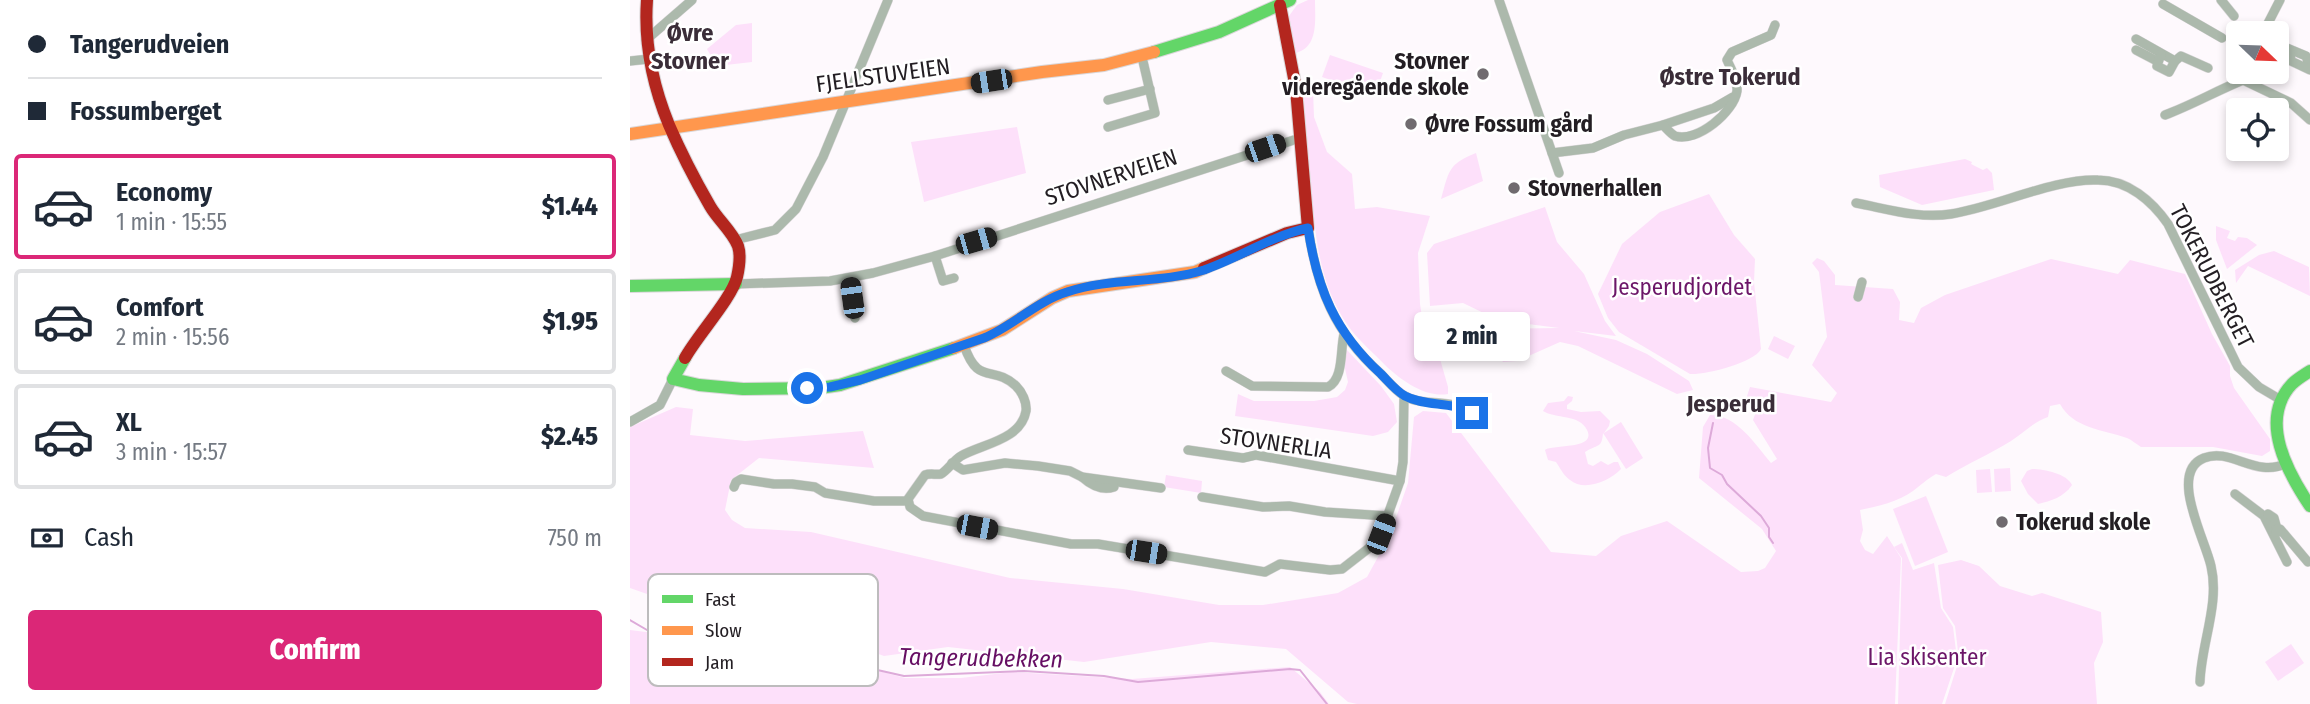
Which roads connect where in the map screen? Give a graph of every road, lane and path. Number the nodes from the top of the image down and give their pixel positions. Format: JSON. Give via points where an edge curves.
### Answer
{"nodes":[{"id":1,"x":647,"y":0,"type":"edge"},
{"id":2,"x":692,"y":0,"type":"edge"},
{"id":3,"x":888,"y":0,"type":"edge"},
{"id":4,"x":1499,"y":0,"type":"edge"},
{"id":5,"x":2221,"y":0,"type":"edge"},
{"id":6,"x":2280,"y":0,"type":"edge"},
{"id":7,"x":1283,"y":2,"type":"edge"},
{"id":8,"x":2162,"y":4,"type":"dead end"},
{"id":9,"x":2235,"y":16,"type":"dead end"},
{"id":10,"x":2269,"y":21,"type":"edge"},
{"id":11,"x":1775,"y":25,"type":"dead end"},
{"id":12,"x":2222,"y":38,"type":"dead end"},
{"id":13,"x":2136,"y":39,"type":"dead end"},
{"id":14,"x":646,"y":40,"type":"junction"},
{"id":15,"x":2136,"y":50,"type":"dead end"},
{"id":16,"x":2289,"y":50,"type":"edge"},
{"id":17,"x":1142,"y":57,"type":"junction"},
{"id":18,"x":2159,"y":57,"type":"junction"},
{"id":19,"x":649,"y":59,"type":"junction"},
{"id":20,"x":630,"y":61,"type":"edge"},
{"id":21,"x":2208,"y":68,"type":"dead end"},
{"id":22,"x":2307,"y":68,"type":"edge"},
{"id":23,"x":2234,"y":84,"type":"edge"},
{"id":24,"x":2251,"y":84,"type":"edge"},
{"id":25,"x":1150,"y":89,"type":"junction"},
{"id":26,"x":1734,"y":96,"type":"junction"},
{"id":27,"x":1108,"y":100,"type":"dead end"},
{"id":28,"x":847,"y":102,"type":"junction"},
{"id":29,"x":2165,"y":115,"type":"dead end"},
{"id":30,"x":2310,"y":120,"type":"edge"},
{"id":31,"x":1663,"y":125,"type":"junction"},
{"id":32,"x":1108,"y":127,"type":"dead end"},
{"id":33,"x":670,"y":128,"type":"junction"},
{"id":34,"x":630,"y":134,"type":"edge"},
{"id":35,"x":1300,"y":138,"type":"junction"},
{"id":36,"x":1552,"y":153,"type":"junction"},
{"id":37,"x":1559,"y":173,"type":"dead end"},
{"id":38,"x":1856,"y":202,"type":"dead end"},
{"id":39,"x":1308,"y":228,"type":"junction"},
{"id":40,"x":735,"y":240,"type":"junction"},
{"id":41,"x":935,"y":256,"type":"junction"},
{"id":42,"x":850,"y":278,"type":"junction"},
{"id":43,"x":954,"y":278,"type":"dead end"},
{"id":44,"x":1862,"y":282,"type":"dead end"},
{"id":45,"x":736,"y":284,"type":"junction"},
{"id":46,"x":630,"y":286,"type":"edge"},
{"id":47,"x":1858,"y":297,"type":"dead end"},
{"id":48,"x":855,"y":318,"type":"dead end"},
{"id":49,"x":1344,"y":334,"type":"junction"},
{"id":50,"x":964,"y":345,"type":"junction"},
{"id":51,"x":1226,"y":371,"type":"dead end"},
{"id":52,"x":2310,"y":371,"type":"edge"},
{"id":53,"x":673,"y":379,"type":"junction"},
{"id":54,"x":1404,"y":396,"type":"junction"},
{"id":55,"x":2281,"y":400,"type":"junction"},
{"id":56,"x":1483,"y":421,"type":"dead end"},
{"id":57,"x":630,"y":422,"type":"edge"},
{"id":58,"x":1188,"y":450,"type":"dead end"},
{"id":59,"x":952,"y":463,"type":"junction"},
{"id":60,"x":2287,"y":463,"type":"junction"},
{"id":61,"x":1082,"y":477,"type":"junction"},
{"id":62,"x":1400,"y":481,"type":"junction"},
{"id":63,"x":1114,"y":486,"type":"dead end"},
{"id":64,"x":734,"y":487,"type":"dead end"},
{"id":65,"x":1160,"y":488,"type":"dead end"},
{"id":66,"x":2235,"y":494,"type":"dead end"},
{"id":67,"x":1202,"y":497,"type":"dead end"},
{"id":68,"x":907,"y":501,"type":"junction"},
{"id":69,"x":2310,"y":506,"type":"edge"},
{"id":70,"x":1388,"y":516,"type":"junction"},
{"id":71,"x":2276,"y":533,"type":"junction"},
{"id":72,"x":2287,"y":562,"type":"dead end"},
{"id":73,"x":2308,"y":562,"type":"dead end"},
{"id":74,"x":2200,"y":682,"type":"dead end"}],
"edges":[{"from":1,"to":14,"type":"street"},
{"from":2,"to":14,"type":"street"},
{"from":3,"to":28,"type":"street"},
{"from":4,"to":36,"type":"street"},
{"from":5,"to":9,"type":"street"},
{"from":6,"to":10,"type":"street"},
{"from":7,"to":17,"type":"street","name":"FJELLSTUVEIEN","via":[[1196,40]]},
{"from":7,"to":35,"type":"street"},
{"from":8,"to":12,"type":"street"},
{"from":11,"to":26,"type":"street","via":[[1771,35],[1732,52],[1727,60],[1735,78]]},
{"from":13,"to":18,"type":"street"},
{"from":14,"to":19,"type":"street"},
{"from":15,"to":18,"type":"street"},
{"from":16,"to":22,"type":"street","via":[[2306,56]]},
{"from":17,"to":25,"type":"street"},
{"from":17,"to":28,"type":"street","name":"FJELLSTUVEIEN"},
{"from":18,"to":21,"type":"street","via":[[2175,61],[2181,56]]},
{"from":19,"to":20,"type":"street"},
{"from":19,"to":33,"type":"street"},
{"from":23,"to":29,"type":"street"},
{"from":24,"to":30,"type":"street","via":[[2291,103]]},
{"from":25,"to":27,"type":"street"},
{"from":25,"to":32,"type":"street","via":[[1155,113]]},
{"from":26,"to":31,"type":"street","via":[[1714,108]]},
{"from":26,"to":31,"type":"street","via":[[1721,118],[1708,128],[1678,137]]},
{"from":28,"to":33,"type":"street","name":"FJELLSTUVEIEN"},
{"from":28,"to":40,"type":"street","via":[[816,174],[791,216],[775,230]]},
{"from":31,"to":36,"type":"street","via":[[1593,148]]},
{"from":33,"to":34,"type":"street","name":"FJELLSTUVEIEN"},
{"from":33,"to":40,"type":"street","via":[[699,188]]},
{"from":35,"to":39,"type":"street"},
{"from":35,"to":41,"type":"street","name":"STOVNERVEIEN"},
{"from":36,"to":37,"type":"street"},
{"from":38,"to":55,"type":"street","name":"TOKERUDBERGET","via":[[1922,216],[1952,214],[2062,185],[2098,180],[2121,184],[2155,206],[2168,224],[2238,367]]},
{"from":39,"to":49,"type":"street","via":[[1315,270]]},
{"from":39,"to":50,"type":"street","via":[[1195,272],[1068,291],[1002,330]]},
{"from":40,"to":45,"type":"street","via":[[740,253]]},
{"from":41,"to":42,"type":"street","name":"STOVNERVEIEN"},
{"from":41,"to":43,"type":"street","via":[[943,281]]},
{"from":42,"to":45,"type":"street","name":"STOVNERVEIEN"},
{"from":42,"to":48,"type":"street"},
{"from":44,"to":47,"type":"street"},
{"from":45,"to":46,"type":"street","name":"STOVNERVEIEN"},
{"from":45,"to":53,"type":"street","via":[[695,339]]},
{"from":49,"to":51,"type":"street","via":[[1339,376],[1328,387],[1252,386]]},
{"from":49,"to":54,"type":"street"},
{"from":50,"to":53,"type":"street","via":[[830,387],[743,389]]},
{"from":50,"to":59,"type":"street","via":[[976,370],[1018,388],[1026,410],[1010,434]]},
{"from":52,"to":55,"type":"street","via":[[2291,384]]},
{"from":53,"to":57,"type":"street","via":[[660,405]]},
{"from":54,"to":56,"type":"street","via":[[1461,407]]},
{"from":54,"to":62,"type":"street"},
{"from":55,"to":60,"type":"street","via":[[2276,428]]},
{"from":58,"to":62,"type":"street","name":"STOVNERLIA","via":[[1243,458],[1255,454]]},
{"from":59,"to":61,"type":"street","via":[[963,470],[1011,463],[1070,471]]},
{"from":59,"to":68,"type":"street","via":[[941,474],[925,475]]},
{"from":60,"to":69,"type":"street"},
{"from":60,"to":74,"type":"street","via":[[2267,469],[2209,456],[2197,461],[2188,475],[2188,494],[2213,583]]},
{"from":61,"to":63,"type":"street","via":[[1096,487]]},
{"from":61,"to":65,"type":"street"},
{"from":62,"to":70,"type":"street"},
{"from":64,"to":68,"type":"street","via":[[741,479],[815,487],[874,501]]},
{"from":66,"to":71,"type":"street","via":[[2266,515]]},
{"from":67,"to":70,"type":"street","via":[[1263,507]]},
{"from":68,"to":70,"type":"street","via":[[923,516],[1071,544],[1098,544],[1265,572],[1280,564],[1342,569],[1369,548]]},
{"from":71,"to":72,"type":"street"},
{"from":71,"to":73,"type":"street","via":[[2289,537]]}]}
